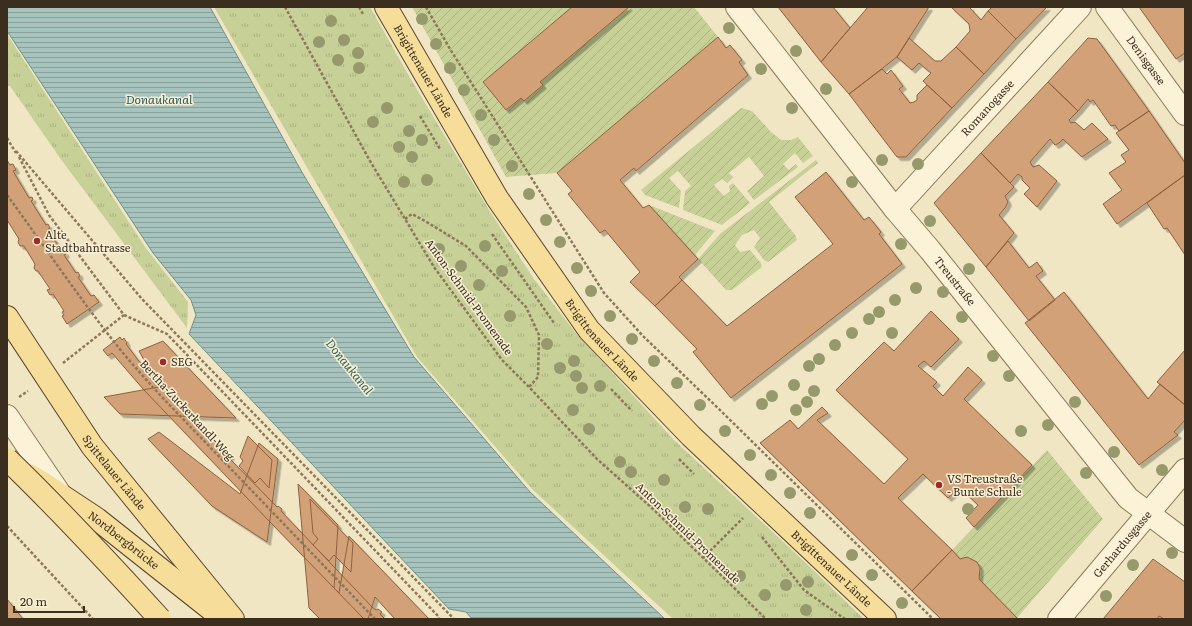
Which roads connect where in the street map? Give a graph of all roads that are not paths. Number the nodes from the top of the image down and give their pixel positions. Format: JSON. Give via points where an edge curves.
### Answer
{"nodes":[{"id":1,"x":386,"y":7,"type":"edge"},
{"id":2,"x":737,"y":7,"type":"edge"},
{"id":3,"x":1080,"y":7,"type":"edge"},
{"id":4,"x":1107,"y":7,"type":"edge"},
{"id":5,"x":1185,"y":114,"type":"edge"},
{"id":6,"x":895,"y":209,"type":"junction"},
{"id":7,"x":7,"y":317,"type":"edge"},
{"id":8,"x":7,"y":416,"type":"edge"},
{"id":9,"x":7,"y":459,"type":"edge"},
{"id":10,"x":7,"y":464,"type":"edge"},
{"id":11,"x":1185,"y":470,"type":"edge"},
{"id":12,"x":60,"y":494,"type":"junction"},
{"id":13,"x":1148,"y":513,"type":"junction"},
{"id":14,"x":1185,"y":541,"type":"edge"},
{"id":15,"x":160,"y":619,"type":"edge"},
{"id":16,"x":224,"y":619,"type":"edge"},
{"id":17,"x":233,"y":619,"type":"edge"},
{"id":18,"x":885,"y":619,"type":"edge"},
{"id":19,"x":1059,"y":619,"type":"edge"}],
"edges":[{"from":1,"to":18,"type":"main road","name":"Brigittenauer Lände","via":[[497,198],[589,330],[691,436]]},
{"from":2,"to":6,"type":"street","name":"Treustraße"},
{"from":3,"to":6,"type":"street","name":"Romanogasse"},
{"from":4,"to":5,"type":"street","name":"Denisgasse"},
{"from":6,"to":13,"type":"street","name":"Treustraße","via":[[1128,498]]},
{"from":7,"to":17,"type":"main road","name":"Spittelauer Lände","via":[[92,446]]},
{"from":8,"to":12,"type":"street"},
{"from":9,"to":15,"type":"main road","name":"Nordbergbrücke","bridge":true,"via":[[94,546]]},
{"from":10,"to":12,"type":"main road","name":"Nordbergbrücke"},
{"from":11,"to":13,"type":"street","name":"Gerhardusgasse"},
{"from":12,"to":16,"type":"main road","name":"Nordbergbrücke","via":[[97,519]]},
{"from":13,"to":14,"type":"street","name":"Treustraße"},
{"from":13,"to":19,"type":"street","name":"Gerhardusgasse"}]}
